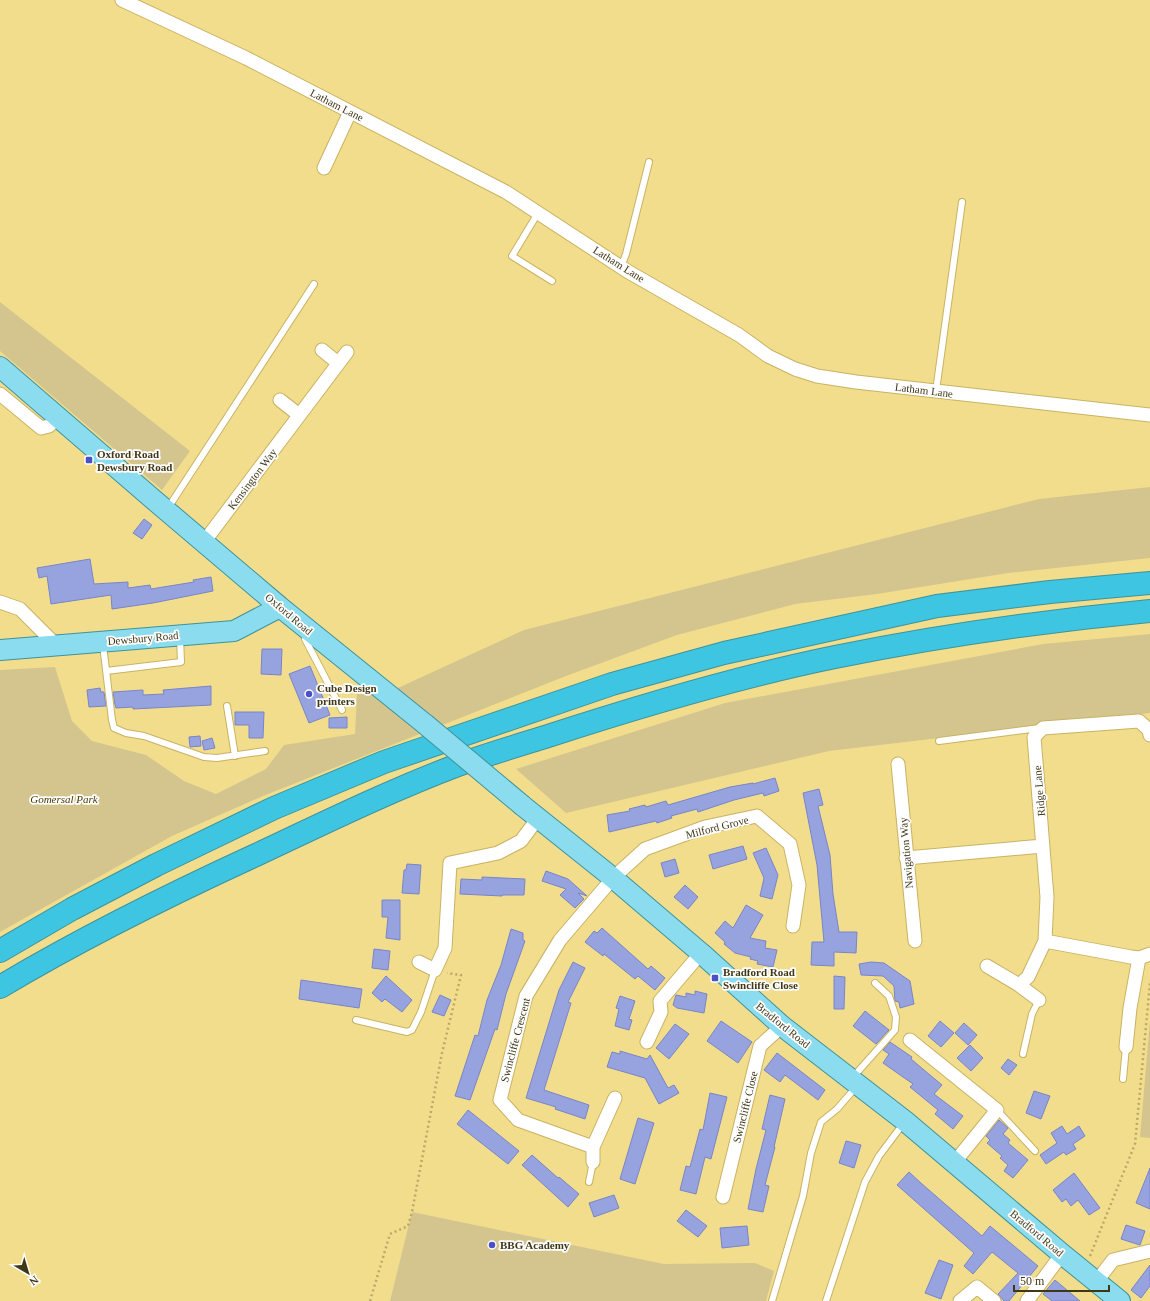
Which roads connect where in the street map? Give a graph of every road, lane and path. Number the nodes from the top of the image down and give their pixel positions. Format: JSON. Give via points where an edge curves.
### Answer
{"nodes":[{"id":1,"x":122,"y":0,"type":"edge"},
{"id":2,"x":350,"y":112,"type":"junction"},
{"id":3,"x":649,"y":162,"type":"dead end"},
{"id":4,"x":324,"y":168,"type":"dead end"},
{"id":5,"x":962,"y":202,"type":"dead end"},
{"id":6,"x":538,"y":213,"type":"junction"},
{"id":7,"x":621,"y":267,"type":"junction"},
{"id":8,"x":552,"y":280,"type":"dead end"},
{"id":9,"x":314,"y":284,"type":"dead end"},
{"id":10,"x":322,"y":350,"type":"dead end"},
{"id":11,"x":347,"y":352,"type":"dead end"},
{"id":12,"x":338,"y":363,"type":"junction"},
{"id":13,"x":0,"y":367,"type":"edge"},
{"id":14,"x":936,"y":391,"type":"junction"},
{"id":15,"x":0,"y":394,"type":"edge"},
{"id":16,"x":280,"y":400,"type":"dead end"},
{"id":17,"x":299,"y":415,"type":"junction"},
{"id":18,"x":1150,"y":415,"type":"edge"},
{"id":19,"x":58,"y":417,"type":"junction"},
{"id":20,"x":166,"y":511,"type":"junction"},
{"id":21,"x":204,"y":542,"type":"junction"},
{"id":22,"x":1150,"y":583,"type":"edge"},
{"id":23,"x":0,"y":602,"type":"edge"},
{"id":24,"x":280,"y":607,"type":"junction"},
{"id":25,"x":1150,"y":611,"type":"edge"},
{"id":26,"x":307,"y":629,"type":"junction"},
{"id":27,"x":180,"y":635,"type":"junction"},
{"id":28,"x":103,"y":641,"type":"junction"},
{"id":29,"x":56,"y":645,"type":"junction"},
{"id":30,"x":0,"y":650,"type":"edge"},
{"id":31,"x":106,"y":671,"type":"junction"},
{"id":32,"x":227,"y":706,"type":"dead end"},
{"id":33,"x":342,"y":710,"type":"dead end"},
{"id":34,"x":1145,"y":721,"type":"edge"},
{"id":35,"x":1039,"y":732,"type":"junction"},
{"id":36,"x":1150,"y":735,"type":"edge"},
{"id":37,"x":939,"y":741,"type":"dead end"},
{"id":38,"x":265,"y":751,"type":"dead end"},
{"id":39,"x":235,"y":756,"type":"junction"},
{"id":40,"x":898,"y":764,"type":"dead end"},
{"id":41,"x":531,"y":812,"type":"junction"},
{"id":42,"x":1043,"y":846,"type":"junction"},
{"id":43,"x":906,"y":858,"type":"junction"},
{"id":44,"x":613,"y":878,"type":"junction"},
{"id":45,"x":793,"y":926,"type":"dead end"},
{"id":46,"x":1045,"y":941,"type":"junction"},
{"id":47,"x":915,"y":942,"type":"dead end"},
{"id":48,"x":0,"y":951,"type":"edge"},
{"id":49,"x":701,"y":953,"type":"junction"},
{"id":50,"x":1144,"y":956,"type":"edge"},
{"id":51,"x":419,"y":962,"type":"dead end"},
{"id":52,"x":987,"y":966,"type":"dead end"},
{"id":53,"x":435,"y":970,"type":"junction"},
{"id":54,"x":875,"y":983,"type":"dead end"},
{"id":55,"x":1150,"y":983,"type":"edge"},
{"id":56,"x":1020,"y":985,"type":"junction"},
{"id":57,"x":0,"y":987,"type":"edge"},
{"id":58,"x":1039,"y":1000,"type":"joint"},
{"id":59,"x":356,"y":1020,"type":"dead end"},
{"id":60,"x":782,"y":1026,"type":"junction"},
{"id":61,"x":910,"y":1040,"type":"dead end"},
{"id":62,"x":648,"y":1042,"type":"dead end"},
{"id":63,"x":1126,"y":1047,"type":"joint"},
{"id":64,"x":1023,"y":1054,"type":"dead end"},
{"id":65,"x":1122,"y":1079,"type":"dead end"},
{"id":66,"x":855,"y":1081,"type":"junction"},
{"id":67,"x":615,"y":1098,"type":"dead end"},
{"id":68,"x":997,"y":1110,"type":"junction"},
{"id":69,"x":905,"y":1121,"type":"junction"},
{"id":70,"x":593,"y":1147,"type":"junction"},
{"id":71,"x":1035,"y":1151,"type":"dead end"},
{"id":72,"x":593,"y":1162,"type":"joint"},
{"id":73,"x":954,"y":1163,"type":"junction"},
{"id":74,"x":589,"y":1182,"type":"dead end"},
{"id":75,"x":723,"y":1197,"type":"dead end"},
{"id":76,"x":1150,"y":1251,"type":"edge"},
{"id":77,"x":1062,"y":1254,"type":"junction"},
{"id":78,"x":1097,"y":1281,"type":"junction"},
{"id":79,"x":370,"y":1301,"type":"edge"},
{"id":80,"x":772,"y":1301,"type":"edge"},
{"id":81,"x":826,"y":1301,"type":"edge"},
{"id":82,"x":960,"y":1301,"type":"edge"},
{"id":83,"x":994,"y":1301,"type":"edge"},
{"id":84,"x":1026,"y":1301,"type":"edge"},
{"id":85,"x":1120,"y":1301,"type":"edge"}],
"edges":[{"from":1,"to":2,"type":"street","name":"Latham Lane","via":[[246,58]]},
{"from":2,"to":4,"type":"street"},
{"from":2,"to":6,"type":"street","name":"Latham Lane","via":[[506,192]]},
{"from":3,"to":7,"type":"lane"},
{"from":5,"to":14,"type":"lane"},
{"from":6,"to":7,"type":"street","name":"Latham Lane"},
{"from":6,"to":8,"type":"lane","via":[[512,256]]},
{"from":7,"to":14,"type":"street","name":"Latham Lane","via":[[739,335],[768,356],[795,369],[817,376]]},
{"from":9,"to":20,"type":"lane"},
{"from":10,"to":12,"type":"street"},
{"from":11,"to":12,"type":"street","name":"Kensington Way"},
{"from":12,"to":17,"type":"street","name":"Kensington Way"},
{"from":13,"to":19,"type":"main road","name":"Oxford Road"},
{"from":14,"to":18,"type":"street","name":"Latham Lane"},
{"from":15,"to":19,"type":"street","via":[[41,428],[49,426]]},
{"from":16,"to":17,"type":"street"},
{"from":17,"to":21,"type":"street","name":"Kensington Way"},
{"from":19,"to":20,"type":"main road","name":"Oxford Road"},
{"from":20,"to":21,"type":"main road","name":"Oxford Road"},
{"from":21,"to":24,"type":"main road","name":"Oxford Road"},
{"from":22,"to":48,"type":"highway","via":[[937,606],[724,653],[612,684],[384,762],[274,808],[79,905]]},
{"from":23,"to":29,"type":"street","via":[[20,609]]},
{"from":24,"to":26,"type":"main road","name":"Oxford Road"},
{"from":24,"to":27,"type":"main road","name":"Dewsbury Road","via":[[234,631]]},
{"from":25,"to":57,"type":"highway","via":[[1057,620],[941,637],[848,655],[734,681],[621,712],[458,765],[369,802],[166,896],[34,966]]},
{"from":26,"to":33,"type":"lane","via":[[305,639]]},
{"from":26,"to":41,"type":"main road","name":"Oxford Road","bridge":true},
{"from":27,"to":28,"type":"main road","name":"Dewsbury Road"},
{"from":27,"to":31,"type":"lane","via":[[181,662]]},
{"from":28,"to":29,"type":"main road","name":"Dewsbury Road"},
{"from":28,"to":31,"type":"lane"},
{"from":29,"to":30,"type":"main road","name":"Dewsbury Road"},
{"from":31,"to":39,"type":"lane","via":[[114,728],[204,757]]},
{"from":32,"to":39,"type":"lane"},
{"from":34,"to":35,"type":"street"},
{"from":34,"to":36,"type":"street"},
{"from":35,"to":37,"type":"lane"},
{"from":35,"to":42,"type":"street","name":"Ridge Lane"},
{"from":38,"to":39,"type":"lane"},
{"from":40,"to":43,"type":"street","name":"Navigation Way"},
{"from":41,"to":44,"type":"main road","name":"Bradford Road"},
{"from":41,"to":53,"type":"street","via":[[521,841],[498,853],[450,864],[445,948]]},
{"from":42,"to":43,"type":"street"},
{"from":42,"to":46,"type":"street","name":"Ridge Lane","via":[[1047,897]]},
{"from":43,"to":47,"type":"street","name":"Navigation Way"},
{"from":44,"to":45,"type":"street","name":"Milford Grove","via":[[645,849],[705,828],[758,816],[790,844],[799,885]]},
{"from":44,"to":49,"type":"main road","name":"Bradford Road"},
{"from":44,"to":70,"type":"street","name":"Swincliffe Crescent","via":[[560,940],[526,996],[500,1100],[518,1120]]},
{"from":46,"to":50,"type":"street"},
{"from":46,"to":56,"type":"street","via":[[1028,977]]},
{"from":49,"to":60,"type":"main road","name":"Bradford Road"},
{"from":49,"to":62,"type":"street","via":[[660,1001],[661,1012]]},
{"from":50,"to":63,"type":"street","via":[[1130,1008]]},
{"from":51,"to":53,"type":"street"},
{"from":52,"to":56,"type":"street"},
{"from":53,"to":59,"type":"lane","via":[[412,1030],[407,1032]]},
{"from":53,"to":79,"type":"path","via":[[461,975],[442,1053],[412,1212],[408,1226],[390,1234]]},
{"from":54,"to":66,"type":"lane","via":[[889,996],[896,1017],[895,1030]]},
{"from":55,"to":77,"type":"path","via":[[1135,1144],[1090,1256]]},
{"from":56,"to":58,"type":"street"},
{"from":58,"to":64,"type":"lane","via":[[1032,1014]]},
{"from":60,"to":66,"type":"main road","name":"Bradford Road"},
{"from":60,"to":75,"type":"street","name":"Swincliffe Close","via":[[760,1046]]},
{"from":61,"to":68,"type":"street"},
{"from":63,"to":65,"type":"lane"},
{"from":66,"to":69,"type":"main road","name":"Bradford Road"},
{"from":66,"to":80,"type":"lane","via":[[841,1105],[821,1122],[811,1153],[803,1196]]},
{"from":67,"to":70,"type":"street"},
{"from":68,"to":71,"type":"lane"},
{"from":68,"to":73,"type":"street"},
{"from":69,"to":73,"type":"main road","name":"Bradford Road"},
{"from":69,"to":81,"type":"lane","via":[[879,1156],[866,1182]]},
{"from":70,"to":72,"type":"street"},
{"from":72,"to":74,"type":"lane"},
{"from":73,"to":77,"type":"main road","name":"Bradford Road"},
{"from":76,"to":78,"type":"street","via":[[1113,1260]]},
{"from":77,"to":78,"type":"main road","name":"Bradford Road"},
{"from":77,"to":84,"type":"street"},
{"from":78,"to":85,"type":"main road","name":"Bradford Road"},
{"from":82,"to":83,"type":"street","via":[[977,1287]]}]}
